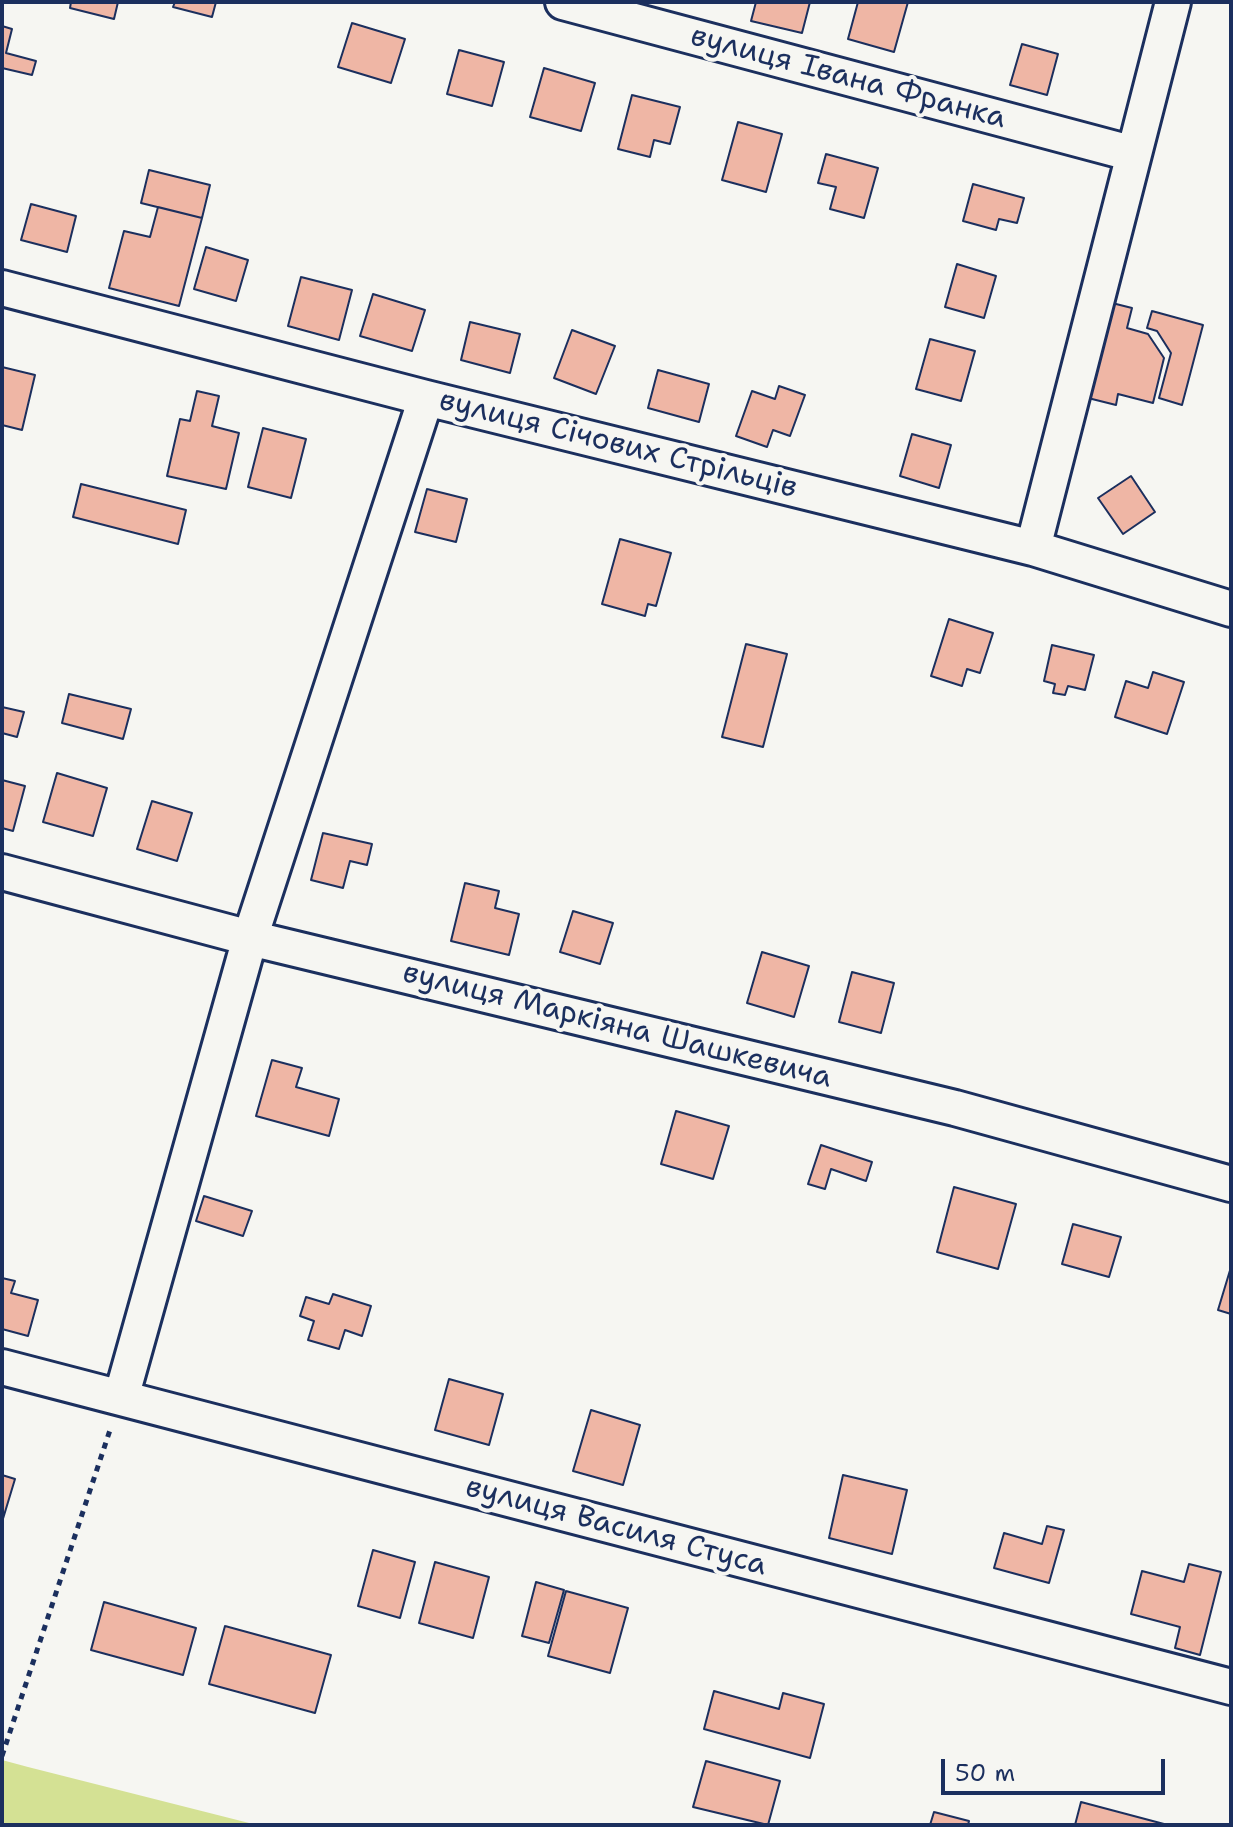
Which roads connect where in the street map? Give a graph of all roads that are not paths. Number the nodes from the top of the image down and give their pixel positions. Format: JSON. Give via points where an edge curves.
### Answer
{"nodes":[{"id":1,"x":563,"y":2,"type":"edge"},
{"id":2,"x":1173,"y":2,"type":"edge"},
{"id":3,"x":1134,"y":154,"type":"junction"},
{"id":4,"x":2,"y":288,"type":"edge"},
{"id":5,"x":426,"y":398,"type":"junction"},
{"id":6,"x":1033,"y":548,"type":"junction"},
{"id":7,"x":1231,"y":609,"type":"edge"},
{"id":8,"x":2,"y":872,"type":"edge"},
{"id":9,"x":250,"y":938,"type":"junction"},
{"id":10,"x":1231,"y":1184,"type":"edge"},
{"id":11,"x":2,"y":1367,"type":"edge"},
{"id":12,"x":121,"y":1398,"type":"junction"},
{"id":13,"x":1231,"y":1687,"type":"edge"}],
"edges":[{"from":1,"to":3,"type":"street","name":"вулиця Івана Франка"},
{"from":2,"to":3,"type":"street"},
{"from":3,"to":6,"type":"street"},
{"from":4,"to":5,"type":"street","name":"вулиця Січових Стрільців"},
{"from":5,"to":6,"type":"street","name":"вулиця Січових Стрільців"},
{"from":5,"to":9,"type":"street"},
{"from":6,"to":7,"type":"street","name":"вулиця Січових Стрільців"},
{"from":8,"to":9,"type":"street","name":"вулиця Маркіяна Шашкевича"},
{"from":9,"to":10,"type":"street","name":"вулиця Маркіяна Шашкевича","via":[[955,1108]]},
{"from":9,"to":12,"type":"street"},
{"from":11,"to":12,"type":"street","name":"вулиця Василя Стуса"},
{"from":12,"to":13,"type":"street","name":"вулиця Василя Стуса"}]}
